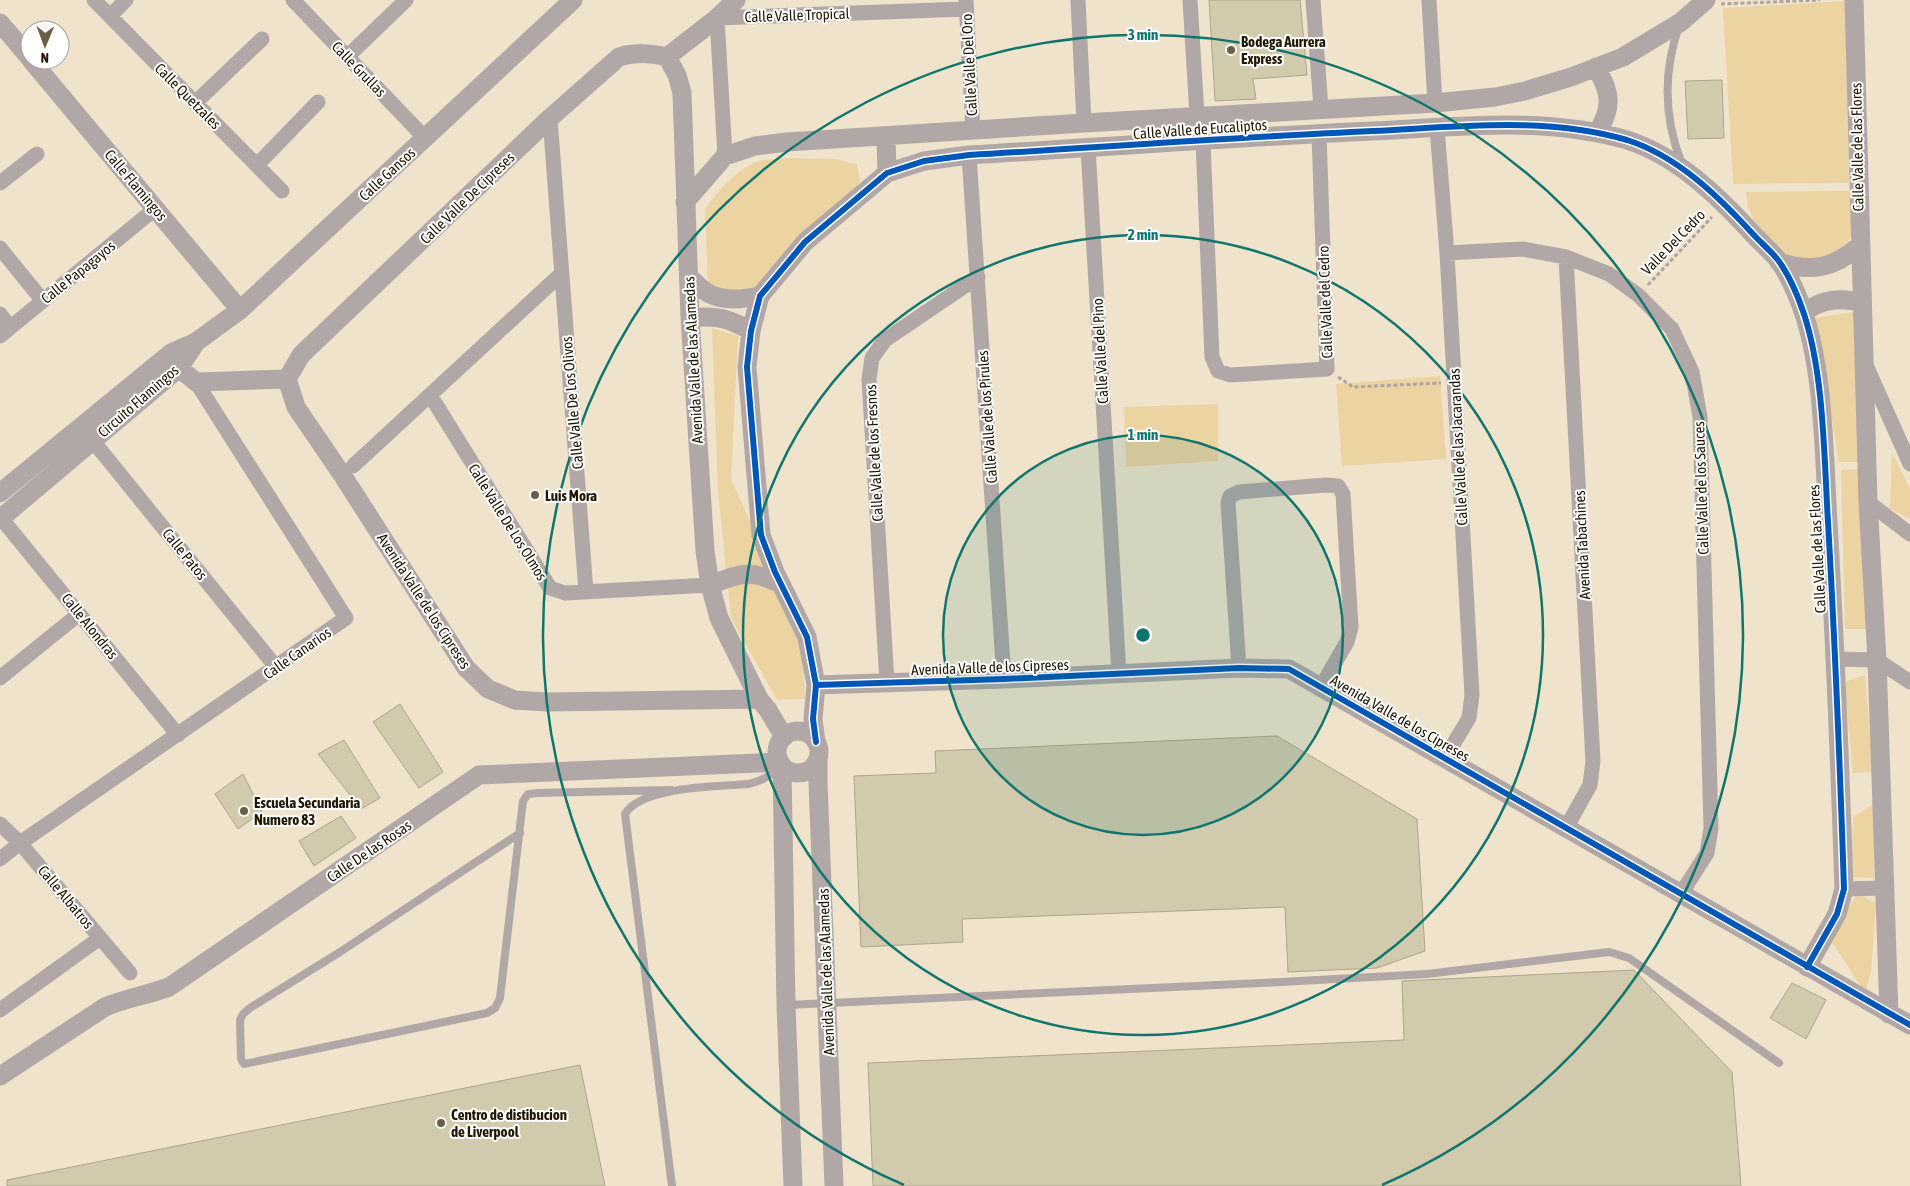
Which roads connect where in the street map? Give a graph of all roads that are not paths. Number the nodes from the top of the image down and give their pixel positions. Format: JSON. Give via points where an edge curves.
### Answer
{"nodes":[{"id":1,"x":94,"y":0,"type":"edge"},
{"id":2,"x":126,"y":0,"type":"edge"},
{"id":3,"x":293,"y":0,"type":"edge"},
{"id":4,"x":406,"y":0,"type":"edge"},
{"id":5,"x":573,"y":0,"type":"edge"},
{"id":6,"x":736,"y":0,"type":"edge"},
{"id":7,"x":1078,"y":0,"type":"edge"},
{"id":8,"x":1190,"y":0,"type":"edge"},
{"id":9,"x":1314,"y":0,"type":"edge"},
{"id":10,"x":1429,"y":0,"type":"edge"},
{"id":11,"x":1854,"y":0,"type":"edge"},
{"id":12,"x":1704,"y":3,"type":"edge"},
{"id":13,"x":966,"y":5,"type":"edge"},
{"id":14,"x":110,"y":16,"type":"junction"},
{"id":15,"x":717,"y":18,"type":"junction"},
{"id":16,"x":1681,"y":22,"type":"junction"},
{"id":17,"x":1,"y":25,"type":"edge"},
{"id":18,"x":262,"y":39,"type":"dead end"},
{"id":19,"x":20,"y":47,"type":"edge"},
{"id":20,"x":348,"y":56,"type":"junction"},
{"id":21,"x":667,"y":58,"type":"junction"},
{"id":22,"x":1596,"y":67,"type":"junction"},
{"id":23,"x":40,"y":70,"type":"edge"},
{"id":24,"x":318,"y":102,"type":"dead end"},
{"id":25,"x":195,"y":103,"type":"junction"},
{"id":26,"x":1435,"y":103,"type":"junction"},
{"id":27,"x":1320,"y":108,"type":"junction"},
{"id":28,"x":1197,"y":116,"type":"junction"},
{"id":29,"x":550,"y":118,"type":"junction"},
{"id":30,"x":1084,"y":122,"type":"junction"},
{"id":31,"x":1437,"y":128,"type":"junction"},
{"id":32,"x":972,"y":130,"type":"junction"},
{"id":33,"x":1597,"y":133,"type":"junction"},
{"id":34,"x":1318,"y":134,"type":"junction"},
{"id":35,"x":886,"y":136,"type":"junction"},
{"id":36,"x":425,"y":138,"type":"junction"},
{"id":37,"x":1203,"y":142,"type":"junction"},
{"id":38,"x":1088,"y":148,"type":"junction"},
{"id":39,"x":37,"y":154,"type":"dead end"},
{"id":40,"x":969,"y":155,"type":"junction"},
{"id":41,"x":725,"y":156,"type":"junction"},
{"id":42,"x":257,"y":165,"type":"junction"},
{"id":43,"x":1685,"y":170,"type":"junction"},
{"id":44,"x":887,"y":173,"type":"junction"},
{"id":45,"x":0,"y":183,"type":"edge"},
{"id":46,"x":282,"y":192,"type":"dead end"},
{"id":47,"x":685,"y":202,"type":"junction"},
{"id":48,"x":156,"y":208,"type":"junction"},
{"id":49,"x":1860,"y":245,"type":"junction"},
{"id":50,"x":0,"y":248,"type":"edge"},
{"id":51,"x":1448,"y":253,"type":"junction"},
{"id":52,"x":1566,"y":256,"type":"junction"},
{"id":53,"x":1779,"y":262,"type":"junction"},
{"id":54,"x":561,"y":274,"type":"junction"},
{"id":55,"x":689,"y":277,"type":"junction"},
{"id":56,"x":978,"y":277,"type":"junction"},
{"id":57,"x":760,"y":296,"type":"junction"},
{"id":58,"x":43,"y":301,"type":"junction"},
{"id":59,"x":1862,"y":303,"type":"junction"},
{"id":60,"x":240,"y":310,"type":"junction"},
{"id":61,"x":1804,"y":312,"type":"junction"},
{"id":62,"x":0,"y":314,"type":"edge"},
{"id":63,"x":690,"y":318,"type":"junction"},
{"id":64,"x":752,"y":331,"type":"junction"},
{"id":65,"x":5,"y":332,"type":"edge"},
{"id":66,"x":196,"y":342,"type":"joint"},
{"id":67,"x":175,"y":361,"type":"junction"},
{"id":68,"x":1864,"y":362,"type":"junction"},
{"id":69,"x":288,"y":379,"type":"junction"},
{"id":70,"x":196,"y":382,"type":"junction"},
{"id":71,"x":430,"y":395,"type":"junction"},
{"id":72,"x":93,"y":441,"type":"junction"},
{"id":73,"x":1910,"y":464,"type":"edge"},
{"id":74,"x":353,"y":466,"type":"dead end"},
{"id":75,"x":0,"y":493,"type":"edge"},
{"id":76,"x":1868,"y":502,"type":"junction"},
{"id":77,"x":1,"y":518,"type":"edge"},
{"id":78,"x":1910,"y":534,"type":"edge"},
{"id":79,"x":781,"y":584,"type":"junction"},
{"id":80,"x":710,"y":585,"type":"junction"},
{"id":81,"x":586,"y":592,"type":"junction"},
{"id":82,"x":79,"y":614,"type":"junction"},
{"id":83,"x":1835,"y":659,"type":"junction"},
{"id":84,"x":1877,"y":660,"type":"junction"},
{"id":85,"x":276,"y":667,"type":"junction"},
{"id":86,"x":1240,"y":668,"type":"junction"},
{"id":87,"x":1119,"y":674,"type":"junction"},
{"id":88,"x":0,"y":678,"type":"edge"},
{"id":89,"x":1004,"y":679,"type":"junction"},
{"id":90,"x":1910,"y":682,"type":"edge"},
{"id":91,"x":887,"y":683,"type":"junction"},
{"id":92,"x":816,"y":685,"type":"junction"},
{"id":93,"x":1321,"y":687,"type":"junction"},
{"id":94,"x":759,"y":699,"type":"junction"},
{"id":95,"x":178,"y":735,"type":"junction"},
{"id":96,"x":784,"y":737,"type":"junction"},
{"id":97,"x":817,"y":750,"type":"junction"},
{"id":98,"x":1445,"y":758,"type":"junction"},
{"id":99,"x":781,"y":764,"type":"junction"},
{"id":100,"x":671,"y":790,"type":"junction"},
{"id":101,"x":0,"y":824,"type":"edge"},
{"id":102,"x":1566,"y":828,"type":"junction"},
{"id":103,"x":520,"y":834,"type":"junction"},
{"id":104,"x":20,"y":843,"type":"junction"},
{"id":105,"x":0,"y":859,"type":"edge"},
{"id":106,"x":1885,"y":888,"type":"junction"},
{"id":107,"x":1844,"y":889,"type":"junction"},
{"id":108,"x":1681,"y":894,"type":"junction"},
{"id":109,"x":100,"y":938,"type":"junction"},
{"id":110,"x":1807,"y":966,"type":"junction"},
{"id":111,"x":130,"y":973,"type":"dead end"},
{"id":112,"x":827,"y":1002,"type":"junction"},
{"id":113,"x":786,"y":1005,"type":"junction"},
{"id":114,"x":0,"y":1010,"type":"edge"},
{"id":115,"x":1889,"y":1014,"type":"junction"},
{"id":116,"x":1910,"y":1025,"type":"edge"},
{"id":117,"x":1779,"y":1063,"type":"dead end"},
{"id":118,"x":0,"y":1076,"type":"edge"},
{"id":119,"x":672,"y":1186,"type":"edge"},
{"id":120,"x":793,"y":1186,"type":"edge"},
{"id":121,"x":834,"y":1186,"type":"edge"}],
"edges":[{"from":1,"to":14,"type":"street","name":"Calle Quetzales"},
{"from":2,"to":14,"type":"street"},
{"from":3,"to":20,"type":"street","name":"Calle Grullas"},
{"from":4,"to":20,"type":"street"},
{"from":5,"to":36,"type":"street","name":"Calle Gansos"},
{"from":6,"to":15,"type":"street"},
{"from":7,"to":30,"type":"street"},
{"from":8,"to":28,"type":"street"},
{"from":9,"to":27,"type":"street"},
{"from":10,"to":26,"type":"street"},
{"from":11,"to":49,"type":"street","name":"Calle Valle de las Flores"},
{"from":12,"to":16,"type":"street"},
{"from":13,"to":15,"type":"street","name":"Calle Valle Tropical"},
{"from":13,"to":32,"type":"street","name":"Calle Valle Del Oro"},
{"from":14,"to":25,"type":"street","name":"Calle Quetzales"},
{"from":15,"to":21,"type":"street"},
{"from":15,"to":41,"type":"street"},
{"from":16,"to":22,"type":"street","name":"Calle Valle de Eucaliptos","via":[[1623,57]]},
{"from":16,"to":43,"type":"lane","via":[[1672,50],[1667,85],[1671,129]]},
{"from":17,"to":19,"type":"street","name":"Calle Flamingos"},
{"from":18,"to":25,"type":"street"},
{"from":20,"to":36,"type":"street","name":"Calle Grullas"},
{"from":21,"to":29,"type":"street","name":"Calle Valle De Cipreses","via":[[650,53],[619,57]]},
{"from":21,"to":47,"type":"street","name":"Avenida Valle de las Alamedas","via":[[682,93]]},
{"from":22,"to":26,"type":"street","name":"Calle Valle de Eucaliptos","via":[[1525,91]]},
{"from":22,"to":33,"type":"street","via":[[1609,95],[1606,119]]},
{"from":23,"to":48,"type":"street","name":"Calle Flamingos"},
{"from":24,"to":42,"type":"street"},
{"from":25,"to":42,"type":"street","name":"Calle Quetzales"},
{"from":26,"to":27,"type":"street","name":"Calle Valle de Eucaliptos"},
{"from":27,"to":28,"type":"street","name":"Calle Valle de Eucaliptos"},
{"from":28,"to":30,"type":"street","name":"Calle Valle de Eucaliptos"},
{"from":29,"to":54,"type":"street","name":"Calle Valle De Los Olivos"},
{"from":29,"to":69,"type":"street","name":"Calle Valle De Cipreses","via":[[301,355]]},
{"from":30,"to":32,"type":"street","name":"Calle Valle de Eucaliptos"},
{"from":31,"to":33,"type":"street","name":"Calle Valle de Eucaliptos","via":[[1520,125]]},
{"from":31,"to":34,"type":"street","name":"Calle Valle de Eucaliptos"},
{"from":31,"to":51,"type":"street","name":"Calle Valle de las Jacarandas"},
{"from":32,"to":35,"type":"street","name":"Calle Valle de Eucaliptos"},
{"from":33,"to":43,"type":"street","name":"Calle Valle de Eucaliptos","via":[[1630,141]]},
{"from":34,"to":37,"type":"street","name":"Calle Valle de Eucaliptos"},
{"from":34,"to":37,"type":"street","name":"Calle Valle del Cedro","via":[[1327,369],[1230,375],[1218,371],[1212,356]]},
{"from":35,"to":41,"type":"street","name":"Calle Valle de Eucaliptos","via":[[771,144]]},
{"from":35,"to":44,"type":"street"},
{"from":36,"to":60,"type":"street","name":"Calle Gansos"},
{"from":37,"to":38,"type":"street","name":"Calle Valle de Eucaliptos"},
{"from":38,"to":40,"type":"street","name":"Calle Valle de Eucaliptos"},
{"from":38,"to":87,"type":"street","name":"Calle Valle del Pino"},
{"from":39,"to":45,"type":"street"},
{"from":40,"to":44,"type":"street","name":"Calle Valle de Eucaliptos","via":[[924,161]]},
{"from":40,"to":56,"type":"street","name":"Calle Valle de los Pirules"},
{"from":41,"to":47,"type":"street"},
{"from":42,"to":46,"type":"street","name":"Calle Quetzales"},
{"from":43,"to":53,"type":"street","name":"Calle Valle de las Flores","via":[[1725,204]]},
{"from":44,"to":57,"type":"street","name":"Calle Valle de Eucaliptos","via":[[805,242]]},
{"from":47,"to":55,"type":"street","name":"Avenida Valle de las Alamedas"},
{"from":48,"to":58,"type":"street","name":"Calle Papagayos"},
{"from":48,"to":60,"type":"street","name":"Calle Flamingos"},
{"from":49,"to":53,"type":"street","via":[[1849,255],[1822,267],[1808,268]]},
{"from":49,"to":59,"type":"street","name":"Calle Valle de las Flores"},
{"from":50,"to":58,"type":"street"},
{"from":51,"to":52,"type":"street","name":"Calle Valle de los Sauces","via":[[1522,249]]},
{"from":51,"to":98,"type":"street","name":"Calle Valle de las Jacarandas","via":[[1472,695],[1469,718]]},
{"from":52,"to":102,"type":"street","name":"Avenida Tabachines","via":[[1593,761],[1590,785]]},
{"from":52,"to":108,"type":"street","name":"Calle Valle de los Sauces","via":[[1609,274],[1638,295],[1672,329],[1692,372],[1700,417],[1711,828],[1707,853]]},
{"from":53,"to":61,"type":"street","name":"Calle Valle de las Flores"},
{"from":54,"to":71,"type":"street"},
{"from":54,"to":81,"type":"street","name":"Calle Valle De Los Olivos"},
{"from":55,"to":57,"type":"street","via":[[708,293],[723,298]]},
{"from":55,"to":63,"type":"street","name":"Avenida Valle de las Alamedas"},
{"from":56,"to":89,"type":"street","name":"Calle Valle de los Pirules"},
{"from":56,"to":91,"type":"street","name":"Calle Valle de los Fresnos","via":[[885,340],[872,358],[869,379]]},
{"from":57,"to":64,"type":"street","name":"Avenida Valle de las Alamedas"},
{"from":58,"to":65,"type":"street","name":"Calle Papagayos"},
{"from":59,"to":61,"type":"street","via":[[1838,299],[1814,305]]},
{"from":59,"to":68,"type":"street","name":"Calle Valle de las Flores"},
{"from":60,"to":66,"type":"street","name":"Calle Gansos"},
{"from":61,"to":83,"type":"street","name":"Calle Valle de las Flores","via":[[1813,344],[1817,377]]},
{"from":62,"to":65,"type":"street"},
{"from":63,"to":64,"type":"street","via":[[720,317]]},
{"from":63,"to":80,"type":"street","name":"Avenida Valle de las Alamedas"},
{"from":64,"to":79,"type":"street","name":"Avenida Valle de las Alamedas","via":[[748,367],[761,535]]},
{"from":66,"to":67,"type":"street","name":"Circuito Flamingos"},
{"from":67,"to":70,"type":"street","name":"Calle Canarios"},
{"from":67,"to":72,"type":"street","name":"Circuito Flamingos"},
{"from":67,"to":75,"type":"street","name":"Circuito Flamingos"},
{"from":68,"to":73,"type":"street"},
{"from":68,"to":76,"type":"street","name":"Calle Valle de las Flores"},
{"from":69,"to":70,"type":"street"},
{"from":69,"to":94,"type":"street","name":"Avenida Valle de los Cipreses","via":[[296,408],[466,668],[488,689],[515,700],[547,702]]},
{"from":70,"to":85,"type":"street","name":"Calle Canarios","via":[[346,618]]},
{"from":71,"to":74,"type":"street"},
{"from":71,"to":81,"type":"street","name":"Calle Valle De Los Olmos","via":[[550,588],[565,593]]},
{"from":72,"to":77,"type":"street","name":"Circuito Flamingos"},
{"from":72,"to":85,"type":"street","name":"Calle Patos"},
{"from":76,"to":78,"type":"street"},
{"from":76,"to":84,"type":"street","name":"Calle Valle de las Flores"},
{"from":77,"to":82,"type":"street","name":"Calle Alondras"},
{"from":79,"to":80,"type":"street","via":[[764,576],[747,574]]},
{"from":79,"to":92,"type":"street","name":"Avenida Valle de las Alamedas","via":[[807,637]]},
{"from":80,"to":81,"type":"street","name":"Calle Valle De Los Olmos"},
{"from":80,"to":94,"type":"street","name":"Avenida Valle de las Alamedas","via":[[719,618]]},
{"from":82,"to":88,"type":"street"},
{"from":82,"to":95,"type":"street","name":"Calle Alondras"},
{"from":83,"to":84,"type":"street"},
{"from":83,"to":107,"type":"street","name":"Calle Valle de las Flores"},
{"from":84,"to":90,"type":"street"},
{"from":84,"to":106,"type":"street","name":"Calle Valle de las Flores"},
{"from":85,"to":95,"type":"street","name":"Calle Canarios"},
{"from":86,"to":87,"type":"street","name":"Avenida Valle de los Cipreses"},
{"from":86,"to":93,"type":"street","name":"Avenida Valle de los Cipreses","via":[[1289,669]]},
{"from":86,"to":93,"type":"street","via":[[1230,496],[1239,492],[1338,486],[1343,494],[1351,627],[1347,642]]},
{"from":87,"to":89,"type":"street","name":"Avenida Valle de los Cipreses"},
{"from":89,"to":91,"type":"street","name":"Avenida Valle de los Cipreses"},
{"from":91,"to":92,"type":"street","name":"Avenida Valle de los Cipreses"},
{"from":92,"to":97,"type":"street","name":"Avenida Valle de las Alamedas","via":[[813,718]]},
{"from":93,"to":98,"type":"street","name":"Avenida Valle de los Cipreses"},
{"from":94,"to":96,"type":"street","name":"Avenida Valle de las Alamedas"},
{"from":95,"to":104,"type":"street","name":"Calle Canarios"},
{"from":96,"to":97,"type":"street","via":[[802,732],[812,737]]},
{"from":96,"to":99,"type":"street","via":[[778,749]]},
{"from":97,"to":99,"type":"street","via":[[812,768],[800,773],[787,770]]},
{"from":97,"to":112,"type":"street","name":"Avenida Valle de las Alamedas"},
{"from":98,"to":102,"type":"street","name":"Avenida Valle de los Cipreses"},
{"from":99,"to":100,"type":"lane","via":[[772,775],[748,784]]},
{"from":99,"to":113,"type":"street"},
{"from":99,"to":118,"type":"street","name":"Calle De las Rosas","via":[[479,776],[169,987],[105,1007]]},
{"from":100,"to":103,"type":"lane","via":[[528,794],[523,801]]},
{"from":100,"to":119,"type":"lane","via":[[639,800],[625,814]]},
{"from":101,"to":104,"type":"street","name":"Calle Albatros"},
{"from":102,"to":108,"type":"street","name":"Avenida Valle de los Cipreses"},
{"from":103,"to":103,"type":"lane","via":[[500,998],[495,1008],[487,1013],[244,1064],[241,1059],[242,1014]]},
{"from":104,"to":105,"type":"street","name":"Calle Canarios"},
{"from":104,"to":109,"type":"street","name":"Calle Albatros"},
{"from":106,"to":107,"type":"street"},
{"from":106,"to":115,"type":"street","name":"Calle Valle de las Flores"},
{"from":107,"to":110,"type":"street","name":"Calle Valle de las Flores","via":[[1837,914]]},
{"from":108,"to":110,"type":"street","name":"Avenida Valle de los Cipreses"},
{"from":109,"to":111,"type":"street","name":"Calle Albatros"},
{"from":109,"to":114,"type":"street"},
{"from":110,"to":115,"type":"street","name":"Avenida Valle de los Cipreses"},
{"from":112,"to":113,"type":"lane"},
{"from":112,"to":117,"type":"lane","via":[[1427,974],[1609,952],[1629,958]]},
{"from":112,"to":121,"type":"street","name":"Avenida Valle de las Alamedas"},
{"from":113,"to":120,"type":"street"},
{"from":115,"to":116,"type":"street","name":"Avenida Valle de los Cipreses"}]}
